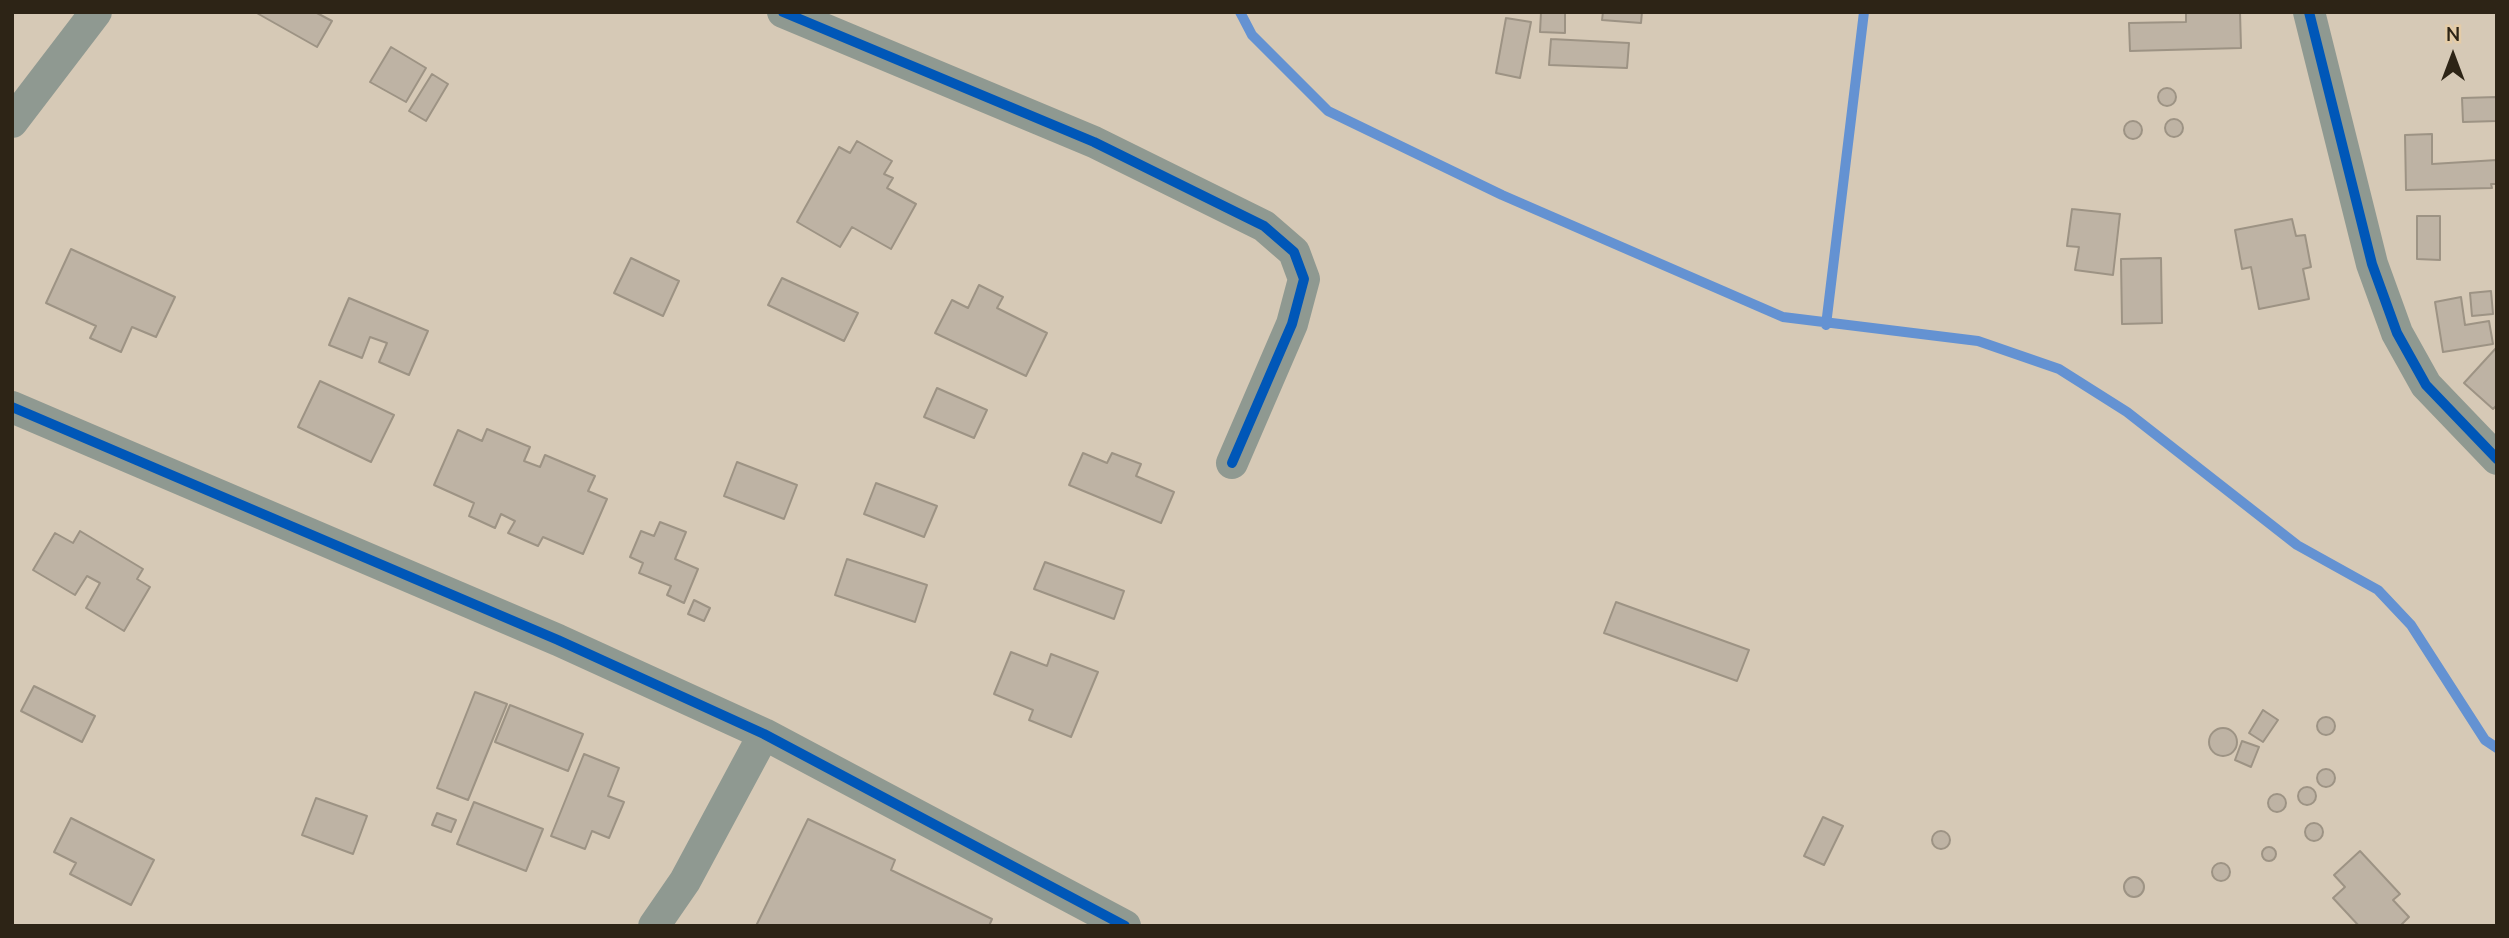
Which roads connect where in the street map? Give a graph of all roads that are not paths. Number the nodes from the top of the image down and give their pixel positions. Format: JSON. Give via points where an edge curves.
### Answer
{"nodes":[{"id":1,"x":96,"y":12,"type":"edge"},
{"id":2,"x":783,"y":12,"type":"edge"},
{"id":3,"x":2311,"y":13,"type":"edge"},
{"id":4,"x":12,"y":122,"type":"edge"},
{"id":5,"x":12,"y":407,"type":"edge"},
{"id":6,"x":2497,"y":459,"type":"edge"},
{"id":7,"x":1232,"y":463,"type":"dead end"},
{"id":8,"x":764,"y":734,"type":"junction"},
{"id":9,"x":654,"y":926,"type":"edge"},
{"id":10,"x":1125,"y":926,"type":"edge"}],
"edges":[{"from":1,"to":4,"type":"street"},
{"from":2,"to":7,"type":"street","via":[[1094,142],[1264,226],[1293,252],[1304,279],[1292,324]]},
{"from":3,"to":6,"type":"street","via":[[2372,264],[2397,333],[2426,384]]},
{"from":5,"to":8,"type":"street","via":[[558,640]]},
{"from":8,"to":9,"type":"street","via":[[685,881]]},
{"from":8,"to":10,"type":"street"}]}
